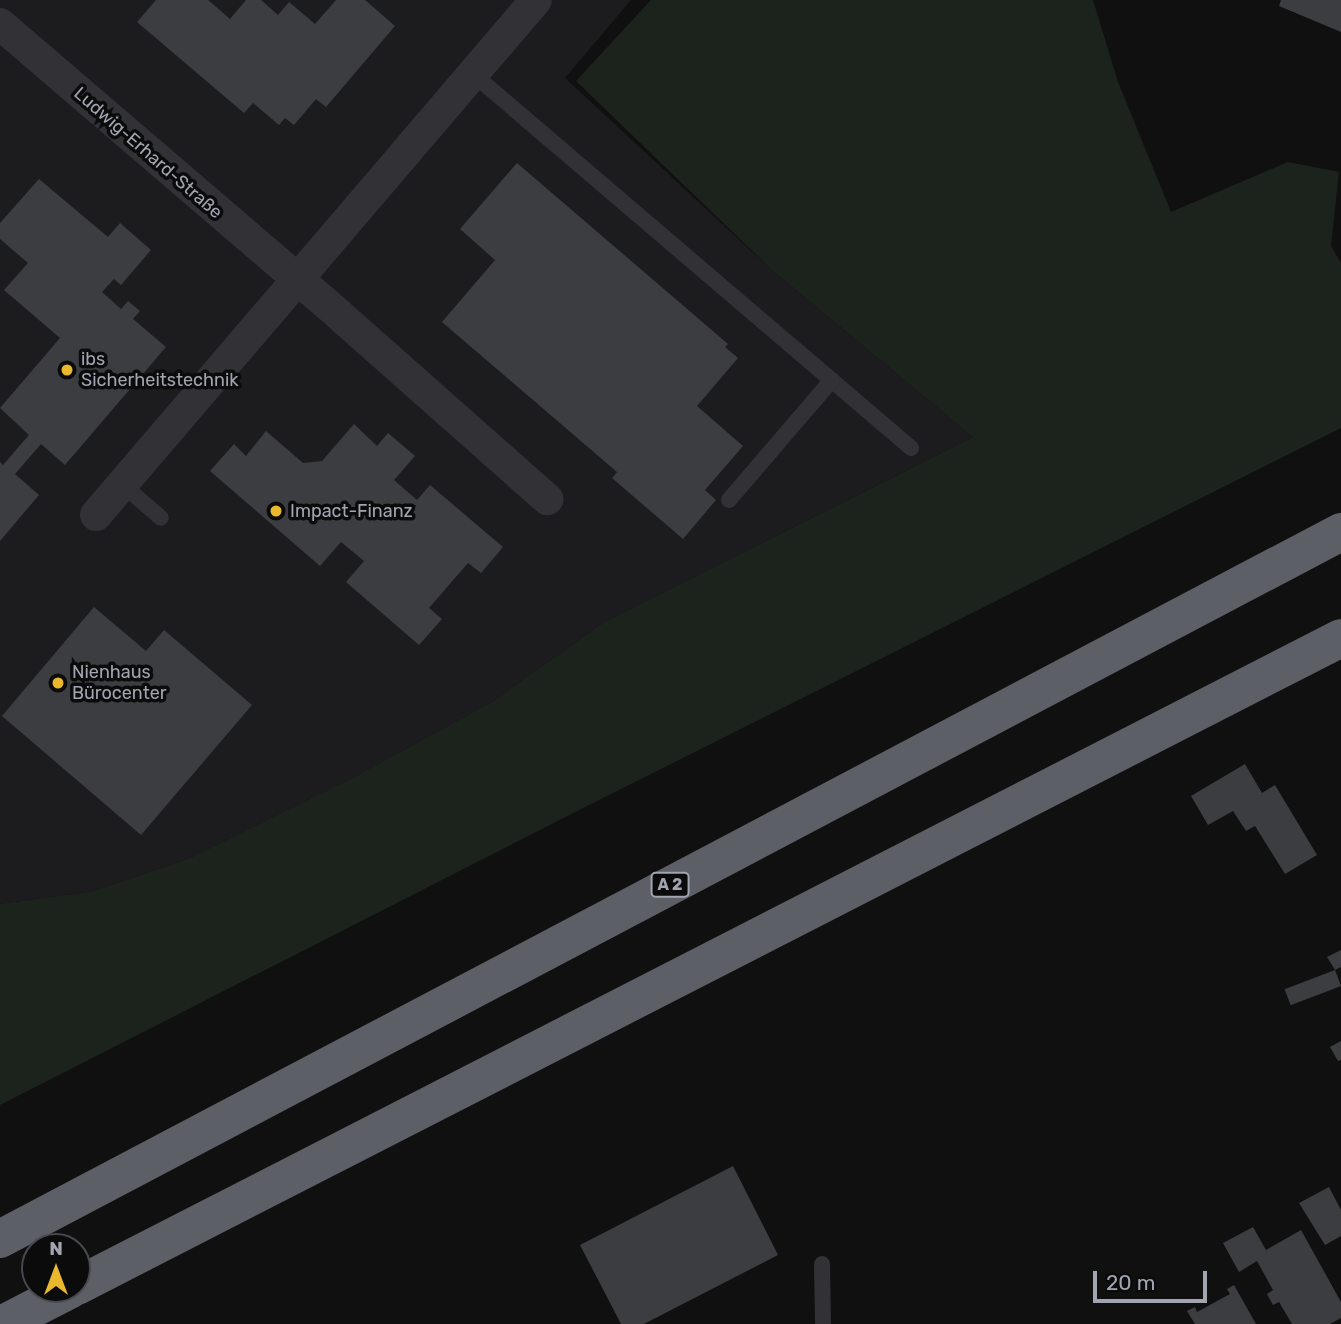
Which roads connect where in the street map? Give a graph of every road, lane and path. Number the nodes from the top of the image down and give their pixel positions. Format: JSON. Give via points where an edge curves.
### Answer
{"nodes":[{"id":1,"x":536,"y":0,"type":"edge"},
{"id":2,"x":0,"y":24,"type":"edge"},
{"id":3,"x":473,"y":74,"type":"junction"},
{"id":4,"x":296,"y":281,"type":"junction"},
{"id":5,"x":832,"y":380,"type":"junction"},
{"id":6,"x":912,"y":448,"type":"dead end"},
{"id":7,"x":122,"y":485,"type":"junction"},
{"id":8,"x":547,"y":499,"type":"dead end"},
{"id":9,"x":729,"y":500,"type":"dead end"},
{"id":10,"x":96,"y":515,"type":"dead end"},
{"id":11,"x":161,"y":518,"type":"dead end"},
{"id":12,"x":1341,"y":533,"type":"edge"},
{"id":13,"x":1341,"y":638,"type":"edge"},
{"id":14,"x":0,"y":1239,"type":"edge"},
{"id":15,"x":822,"y":1264,"type":"dead end"},
{"id":16,"x":91,"y":1279,"type":"edge"},
{"id":17,"x":44,"y":1303,"type":"edge"},
{"id":18,"x":3,"y":1324,"type":"edge"},
{"id":19,"x":823,"y":1324,"type":"edge"}],
"edges":[{"from":1,"to":3,"type":"street"},
{"from":2,"to":4,"type":"street","name":"Ludwig-Erhard-Straße"},
{"from":3,"to":4,"type":"street"},
{"from":3,"to":5,"type":"lane"},
{"from":4,"to":7,"type":"street"},
{"from":4,"to":8,"type":"street","name":"Ludwig-Erhard-Straße"},
{"from":5,"to":6,"type":"lane"},
{"from":5,"to":9,"type":"lane"},
{"from":7,"to":10,"type":"street"},
{"from":7,"to":11,"type":"lane"},
{"from":12,"to":14,"type":"highway","number":"A 2"},
{"from":13,"to":16,"type":"highway"},
{"from":15,"to":19,"type":"lane"},
{"from":17,"to":18,"type":"highway"}]}
